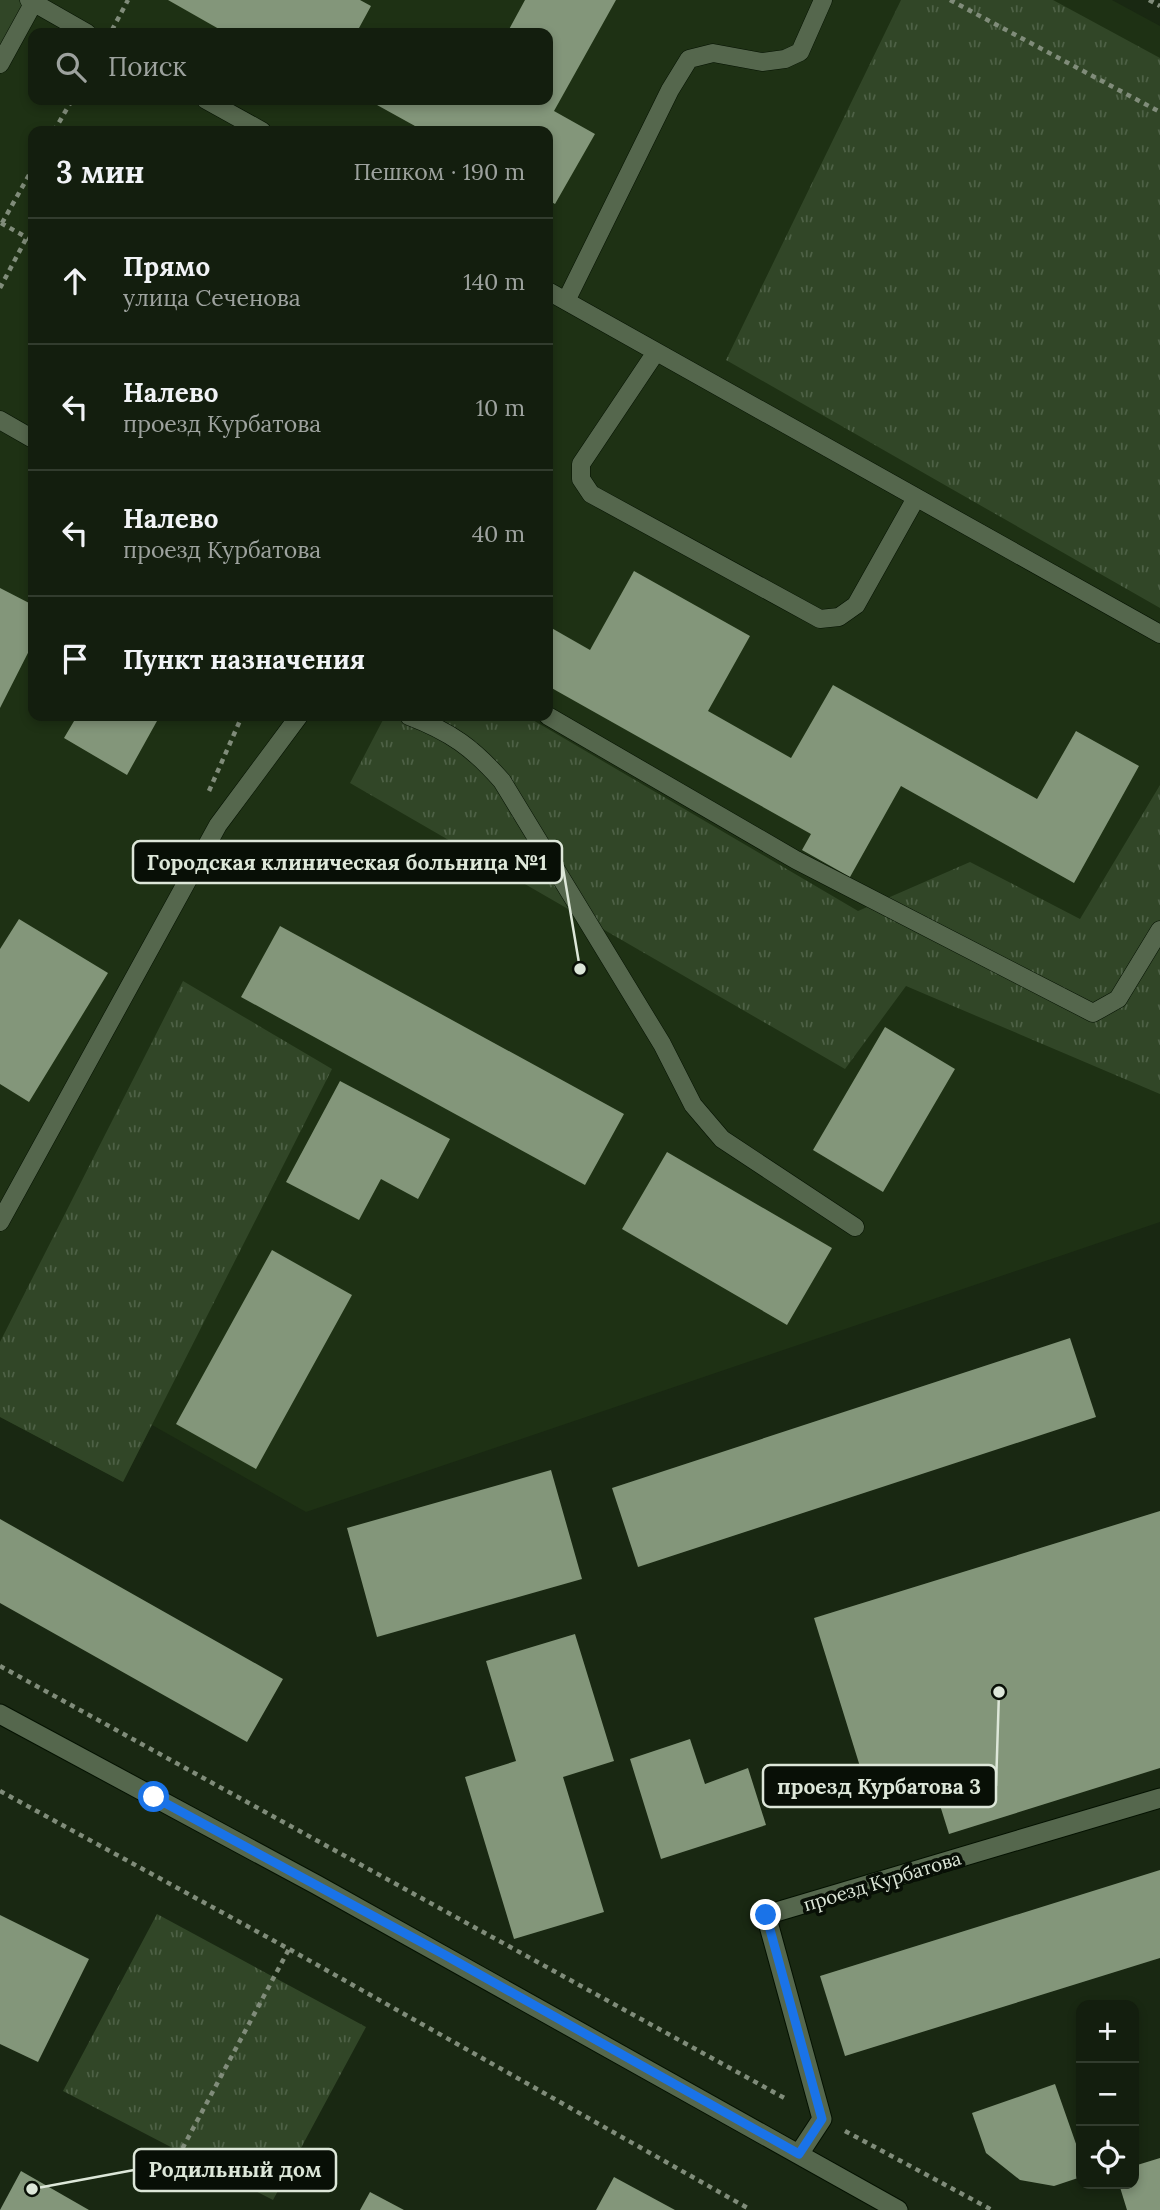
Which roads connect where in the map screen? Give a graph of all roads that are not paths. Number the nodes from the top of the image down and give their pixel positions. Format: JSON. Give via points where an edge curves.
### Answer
{"nodes":[{"id":1,"x":823,"y":0,"type":"edge"},
{"id":2,"x":32,"y":1,"type":"edge"},
{"id":3,"x":78,"y":28,"type":"edge"},
{"id":4,"x":0,"y":64,"type":"edge"},
{"id":5,"x":215,"y":105,"type":"edge"},
{"id":6,"x":253,"y":126,"type":"edge"},
{"id":7,"x":553,"y":294,"type":"edge"},
{"id":8,"x":566,"y":301,"type":"junction"},
{"id":9,"x":656,"y":352,"type":"junction"},
{"id":10,"x":0,"y":421,"type":"edge"},
{"id":11,"x":28,"y":436,"type":"edge"},
{"id":12,"x":916,"y":498,"type":"junction"},
{"id":13,"x":1160,"y":634,"type":"edge"},
{"id":14,"x":553,"y":719,"type":"edge"},
{"id":15,"x":295,"y":721,"type":"edge"},
{"id":16,"x":422,"y":721,"type":"edge"},
{"id":17,"x":1160,"y":930,"type":"edge"},
{"id":18,"x":0,"y":1222,"type":"edge"},
{"id":19,"x":855,"y":1227,"type":"dead end"},
{"id":20,"x":0,"y":1714,"type":"edge"},
{"id":21,"x":1160,"y":1798,"type":"edge"},
{"id":22,"x":799,"y":2154,"type":"junction"},
{"id":23,"x":898,"y":2210,"type":"edge"}],
"edges":[{"from":1,"to":8,"type":"lane","via":[[800,52],[785,59],[762,62],[713,53],[689,59]]},
{"from":2,"to":3,"type":"lane"},
{"from":2,"to":4,"type":"lane"},
{"from":5,"to":6,"type":"lane"},
{"from":7,"to":8,"type":"lane"},
{"from":8,"to":9,"type":"lane"},
{"from":9,"to":12,"type":"lane"},
{"from":9,"to":12,"type":"lane","via":[[581,464],[581,479],[591,494],[820,619],[839,617],[856,605]]},
{"from":10,"to":11,"type":"lane"},
{"from":12,"to":13,"type":"lane"},
{"from":14,"to":17,"type":"lane","via":[[796,860],[1093,1013],[1118,999]]},
{"from":15,"to":18,"type":"lane","via":[[218,825]]},
{"from":16,"to":19,"type":"lane","via":[[478,753],[502,781],[662,1044],[693,1105],[722,1139]]},
{"from":20,"to":22,"type":"street"},
{"from":21,"to":22,"type":"street","name":"проезд Курбатова","via":[[766,1915],[822,2119]]},
{"from":22,"to":23,"type":"street"}]}
